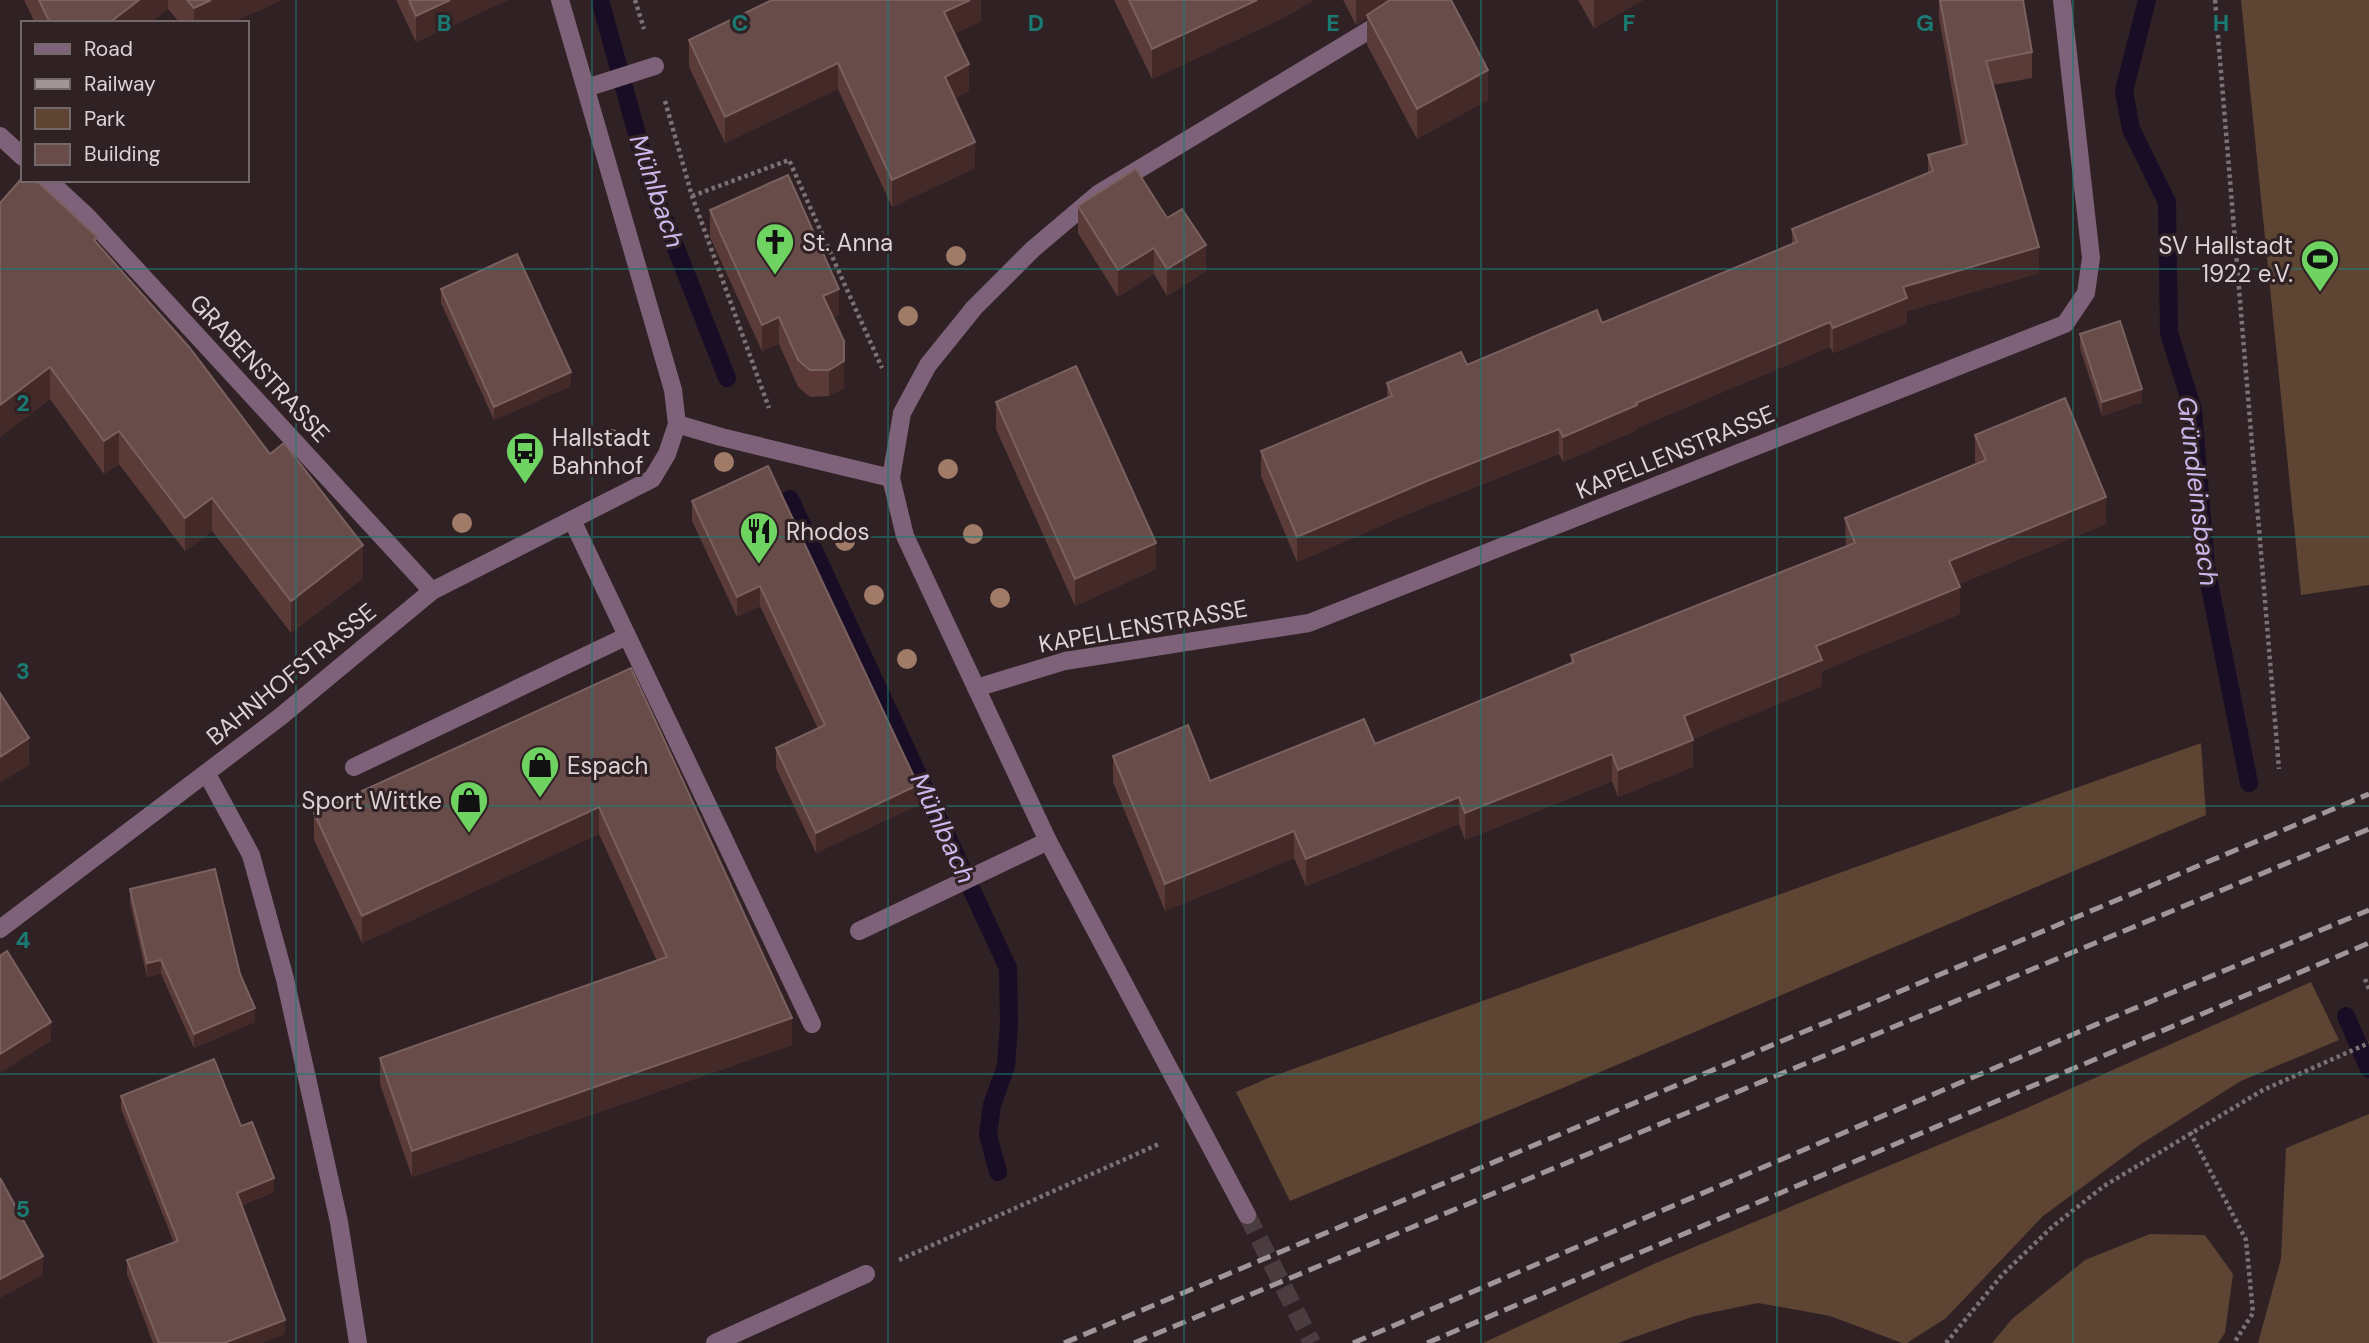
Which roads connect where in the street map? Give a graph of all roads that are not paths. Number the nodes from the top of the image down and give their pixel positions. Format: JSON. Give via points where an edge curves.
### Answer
{"nodes":[{"id":1,"x":561,"y":0,"type":"edge"},
{"id":2,"x":1419,"y":0,"type":"edge"},
{"id":3,"x":2062,"y":0,"type":"edge"},
{"id":4,"x":649,"y":68,"type":"road end"},
{"id":5,"x":586,"y":88,"type":"junction"},
{"id":6,"x":0,"y":136,"type":"edge"},
{"id":7,"x":21,"y":155,"type":"edge"},
{"id":8,"x":50,"y":182,"type":"edge"},
{"id":9,"x":677,"y":424,"type":"junction"},
{"id":10,"x":891,"y":478,"type":"junction"},
{"id":11,"x":572,"y":520,"type":"junction"},
{"id":12,"x":432,"y":591,"type":"junction"},
{"id":13,"x":627,"y":636,"type":"junction"},
{"id":14,"x":976,"y":688,"type":"junction"},
{"id":15,"x":354,"y":767,"type":"dead end"},
{"id":16,"x":206,"y":774,"type":"junction"},
{"id":17,"x":1048,"y":841,"type":"junction"},
{"id":18,"x":0,"y":929,"type":"edge"},
{"id":19,"x":859,"y":931,"type":"dead end"},
{"id":20,"x":812,"y":1024,"type":"dead end"},
{"id":21,"x":1247,"y":1215,"type":"tunnel mouth"},
{"id":22,"x":866,"y":1274,"type":"dead end"},
{"id":23,"x":358,"y":1343,"type":"edge"},
{"id":24,"x":715,"y":1343,"type":"edge"}],
"edges":[{"from":1,"to":5,"type":"street","name":"BAHNHOFSTRASSE"},
{"from":2,"to":10,"type":"street","via":[[1098,194],[1033,248],[974,308],[928,365],[902,414]]},
{"from":3,"to":14,"type":"street","name":"KAPELLENSTRASSE","via":[[2091,258],[2086,293],[2065,324],[1309,623],[1065,661]]},
{"from":4,"to":5,"type":"street"},
{"from":5,"to":9,"type":"street","name":"BAHNHOFSTRASSE","via":[[673,390]]},
{"from":6,"to":7,"type":"street"},
{"from":8,"to":12,"type":"street","name":"GRABENSTRASSE","via":[[87,216]]},
{"from":9,"to":10,"type":"street"},
{"from":9,"to":11,"type":"street","name":"BAHNHOFSTRASSE","via":[[652,479]]},
{"from":10,"to":14,"type":"street","via":[[905,536]]},
{"from":11,"to":12,"type":"street","name":"BAHNHOFSTRASSE"},
{"from":11,"to":13,"type":"street"},
{"from":12,"to":16,"type":"street","name":"BAHNHOFSTRASSE"},
{"from":13,"to":15,"type":"street"},
{"from":13,"to":20,"type":"street"},
{"from":14,"to":17,"type":"street"},
{"from":16,"to":18,"type":"street"},
{"from":16,"to":23,"type":"street","name":"BAHNHOFSTRASSE","via":[[251,855],[285,979],[339,1222]]},
{"from":17,"to":19,"type":"street"},
{"from":17,"to":21,"type":"street"},
{"from":22,"to":24,"type":"street"}]}
